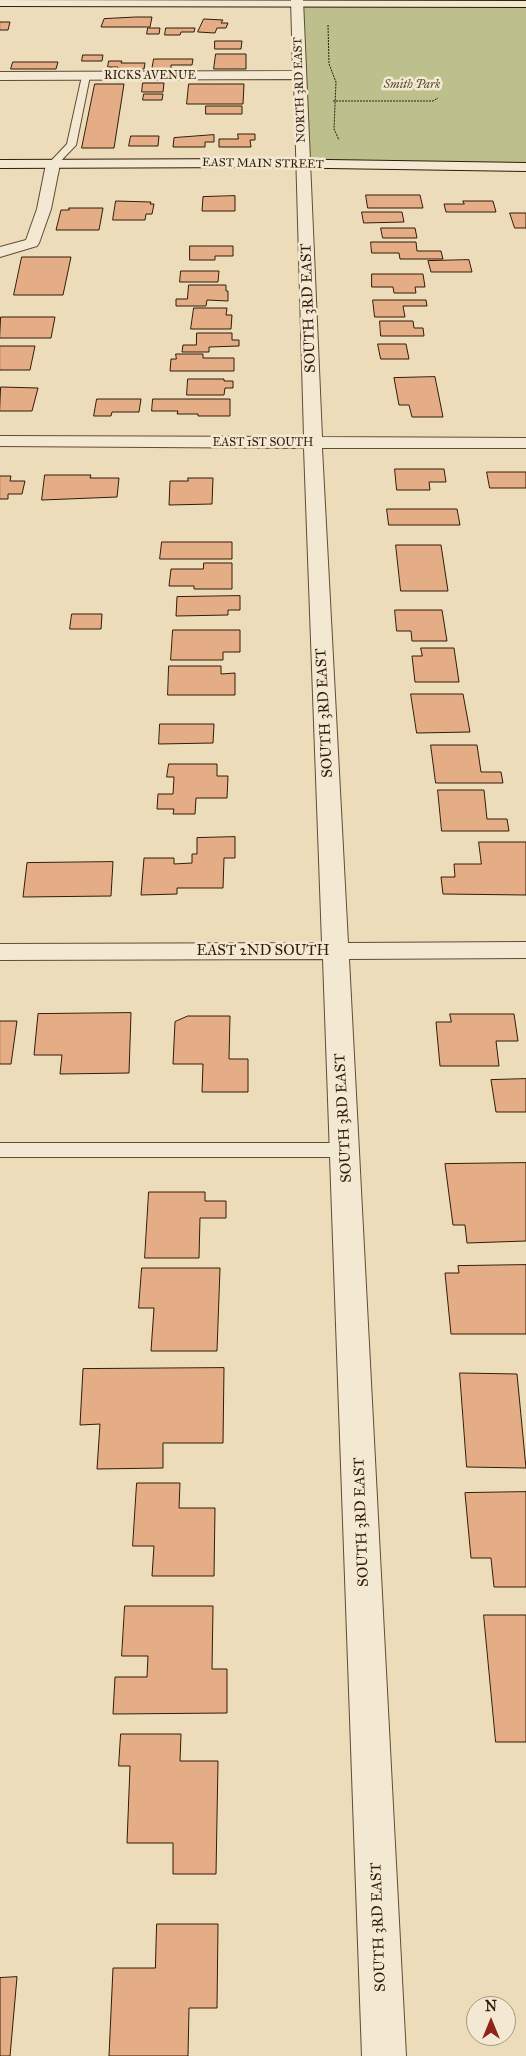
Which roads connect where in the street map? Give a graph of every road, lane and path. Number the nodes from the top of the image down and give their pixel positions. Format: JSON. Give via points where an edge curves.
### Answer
{"nodes":[{"id":1,"x":297,"y":2,"type":"edge"},
{"id":2,"x":0,"y":3,"type":"edge"},
{"id":3,"x":526,"y":4,"type":"edge"},
{"id":4,"x":327,"y":18,"type":"dead end"},
{"id":5,"x":300,"y":75,"type":"junction"},
{"id":6,"x":0,"y":76,"type":"edge"},
{"id":7,"x":86,"y":76,"type":"junction"},
{"id":8,"x":438,"y":98,"type":"dead end"},
{"id":9,"x":327,"y":101,"type":"dead end"},
{"id":10,"x":334,"y":101,"type":"junction"},
{"id":11,"x":342,"y":142,"type":"dead end"},
{"id":12,"x":0,"y":164,"type":"edge"},
{"id":13,"x":53,"y":164,"type":"junction"},
{"id":14,"x":526,"y":167,"type":"edge"},
{"id":15,"x":304,"y":176,"type":"junction"},
{"id":16,"x":526,"y":178,"type":"edge"},
{"id":17,"x":377,"y":179,"type":"dead end"},
{"id":18,"x":0,"y":252,"type":"edge"},
{"id":19,"x":0,"y":441,"type":"edge"},
{"id":20,"x":313,"y":443,"type":"junction"},
{"id":21,"x":526,"y":443,"type":"edge"},
{"id":22,"x":336,"y":950,"type":"junction"},
{"id":23,"x":526,"y":950,"type":"edge"},
{"id":24,"x":0,"y":952,"type":"edge"},
{"id":25,"x":0,"y":1150,"type":"edge"},
{"id":26,"x":346,"y":1150,"type":"junction"},
{"id":27,"x":384,"y":2056,"type":"edge"}],
"edges":[{"from":1,"to":2,"type":"street"},
{"from":1,"to":3,"type":"street"},
{"from":1,"to":5,"type":"street","name":"NORTH 3RD EAST"},
{"from":4,"to":10,"type":"path","via":[[331,34],[329,67],[336,82]]},
{"from":5,"to":7,"type":"street","name":"RICKS AVENUE"},
{"from":5,"to":15,"type":"street","name":"NORTH 3RD EAST"},
{"from":6,"to":7,"type":"street","name":"RICKS AVENUE"},
{"from":7,"to":13,"type":"lane","via":[[71,144]]},
{"from":8,"to":10,"type":"path","via":[[433,102]]},
{"from":9,"to":10,"type":"path"},
{"from":10,"to":11,"type":"path","via":[[335,134]]},
{"from":12,"to":13,"type":"street","name":"EAST MAIN STREET"},
{"from":13,"to":15,"type":"street","name":"EAST MAIN STREET"},
{"from":13,"to":18,"type":"street","via":[[44,209],[32,243]]},
{"from":14,"to":15,"type":"street","name":"EAST MAIN STREET"},
{"from":15,"to":20,"type":"street","name":"SOUTH 3RD EAST"},
{"from":16,"to":17,"type":"street"},
{"from":19,"to":20,"type":"street","name":"EAST 1ST SOUTH"},
{"from":20,"to":21,"type":"street","name":"EAST 1ST SOUTH"},
{"from":20,"to":22,"type":"street","name":"SOUTH 3RD EAST"},
{"from":22,"to":23,"type":"street","name":"EAST 2ND SOUTH"},
{"from":22,"to":24,"type":"street","name":"EAST 2ND SOUTH"},
{"from":22,"to":26,"type":"street","name":"SOUTH 3RD EAST"},
{"from":25,"to":26,"type":"lane"},
{"from":26,"to":27,"type":"street","name":"SOUTH 3RD EAST"}]}
